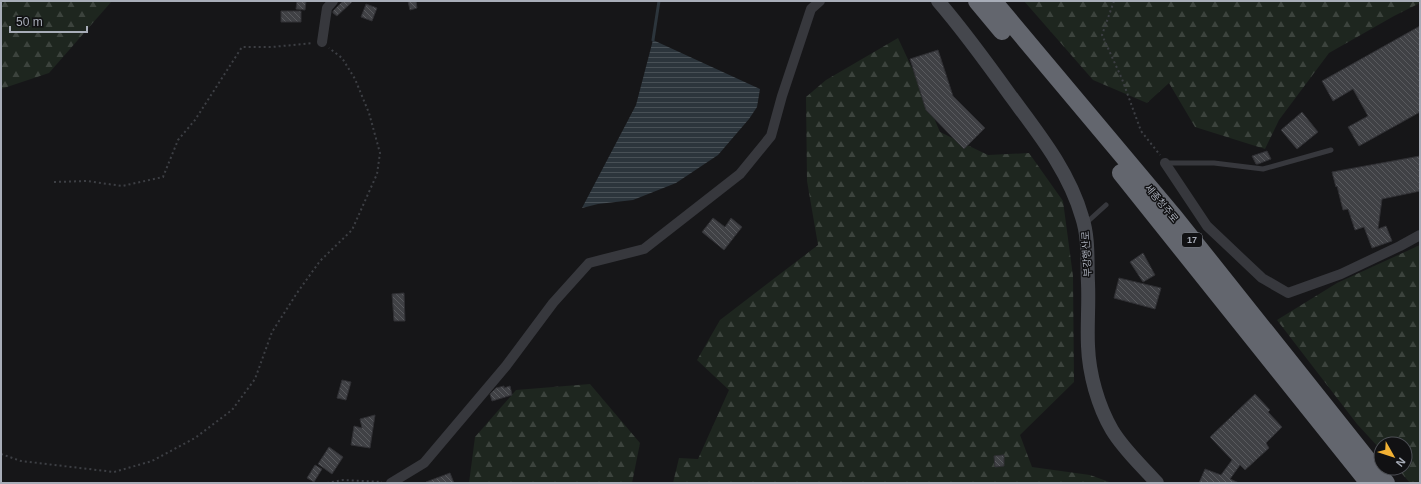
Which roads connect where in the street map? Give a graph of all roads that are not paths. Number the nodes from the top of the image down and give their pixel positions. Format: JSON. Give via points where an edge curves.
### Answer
{"nodes":[{"id":1,"x":333,"y":1,"type":"edge"},
{"id":2,"x":820,"y":1,"type":"edge"},
{"id":3,"x":938,"y":1,"type":"edge"},
{"id":4,"x":977,"y":1,"type":"edge"},
{"id":5,"x":993,"y":1,"type":"edge"},
{"id":6,"x":322,"y":42,"type":"road end"},
{"id":7,"x":1331,"y":150,"type":"dead end"},
{"id":8,"x":1165,"y":163,"type":"joint"},
{"id":9,"x":1106,"y":206,"type":"dead end"},
{"id":10,"x":1084,"y":225,"type":"junction"},
{"id":11,"x":1420,"y":235,"type":"edge"},
{"id":12,"x":391,"y":483,"type":"edge"},
{"id":13,"x":1157,"y":483,"type":"edge"},
{"id":14,"x":1369,"y":483,"type":"edge"},
{"id":15,"x":1386,"y":483,"type":"edge"}],
"edges":[{"from":1,"to":6,"type":"street","via":[[327,8]]},
{"from":2,"to":12,"type":"street","via":[[811,9],[771,136],[740,174],[644,249],[589,263],[553,303],[506,366],[424,463]]},
{"from":3,"to":10,"type":"street","name":"부강행산로","via":[[1047,145],[1073,188]]},
{"from":4,"to":14,"type":"highway","name":"세종청주로","number":"17","via":[[1098,144]]},
{"from":5,"to":15,"type":"highway","name":"세종청주로","number":"17","via":[[1175,218]]},
{"from":7,"to":8,"type":"lane","via":[[1263,170],[1214,163]]},
{"from":8,"to":11,"type":"street","via":[[1207,226],[1262,278],[1288,293],[1342,274]]},
{"from":9,"to":10,"type":"lane"},
{"from":10,"to":13,"type":"street","name":"부강행산로","via":[[1091,374],[1100,404],[1116,436]]}]}
